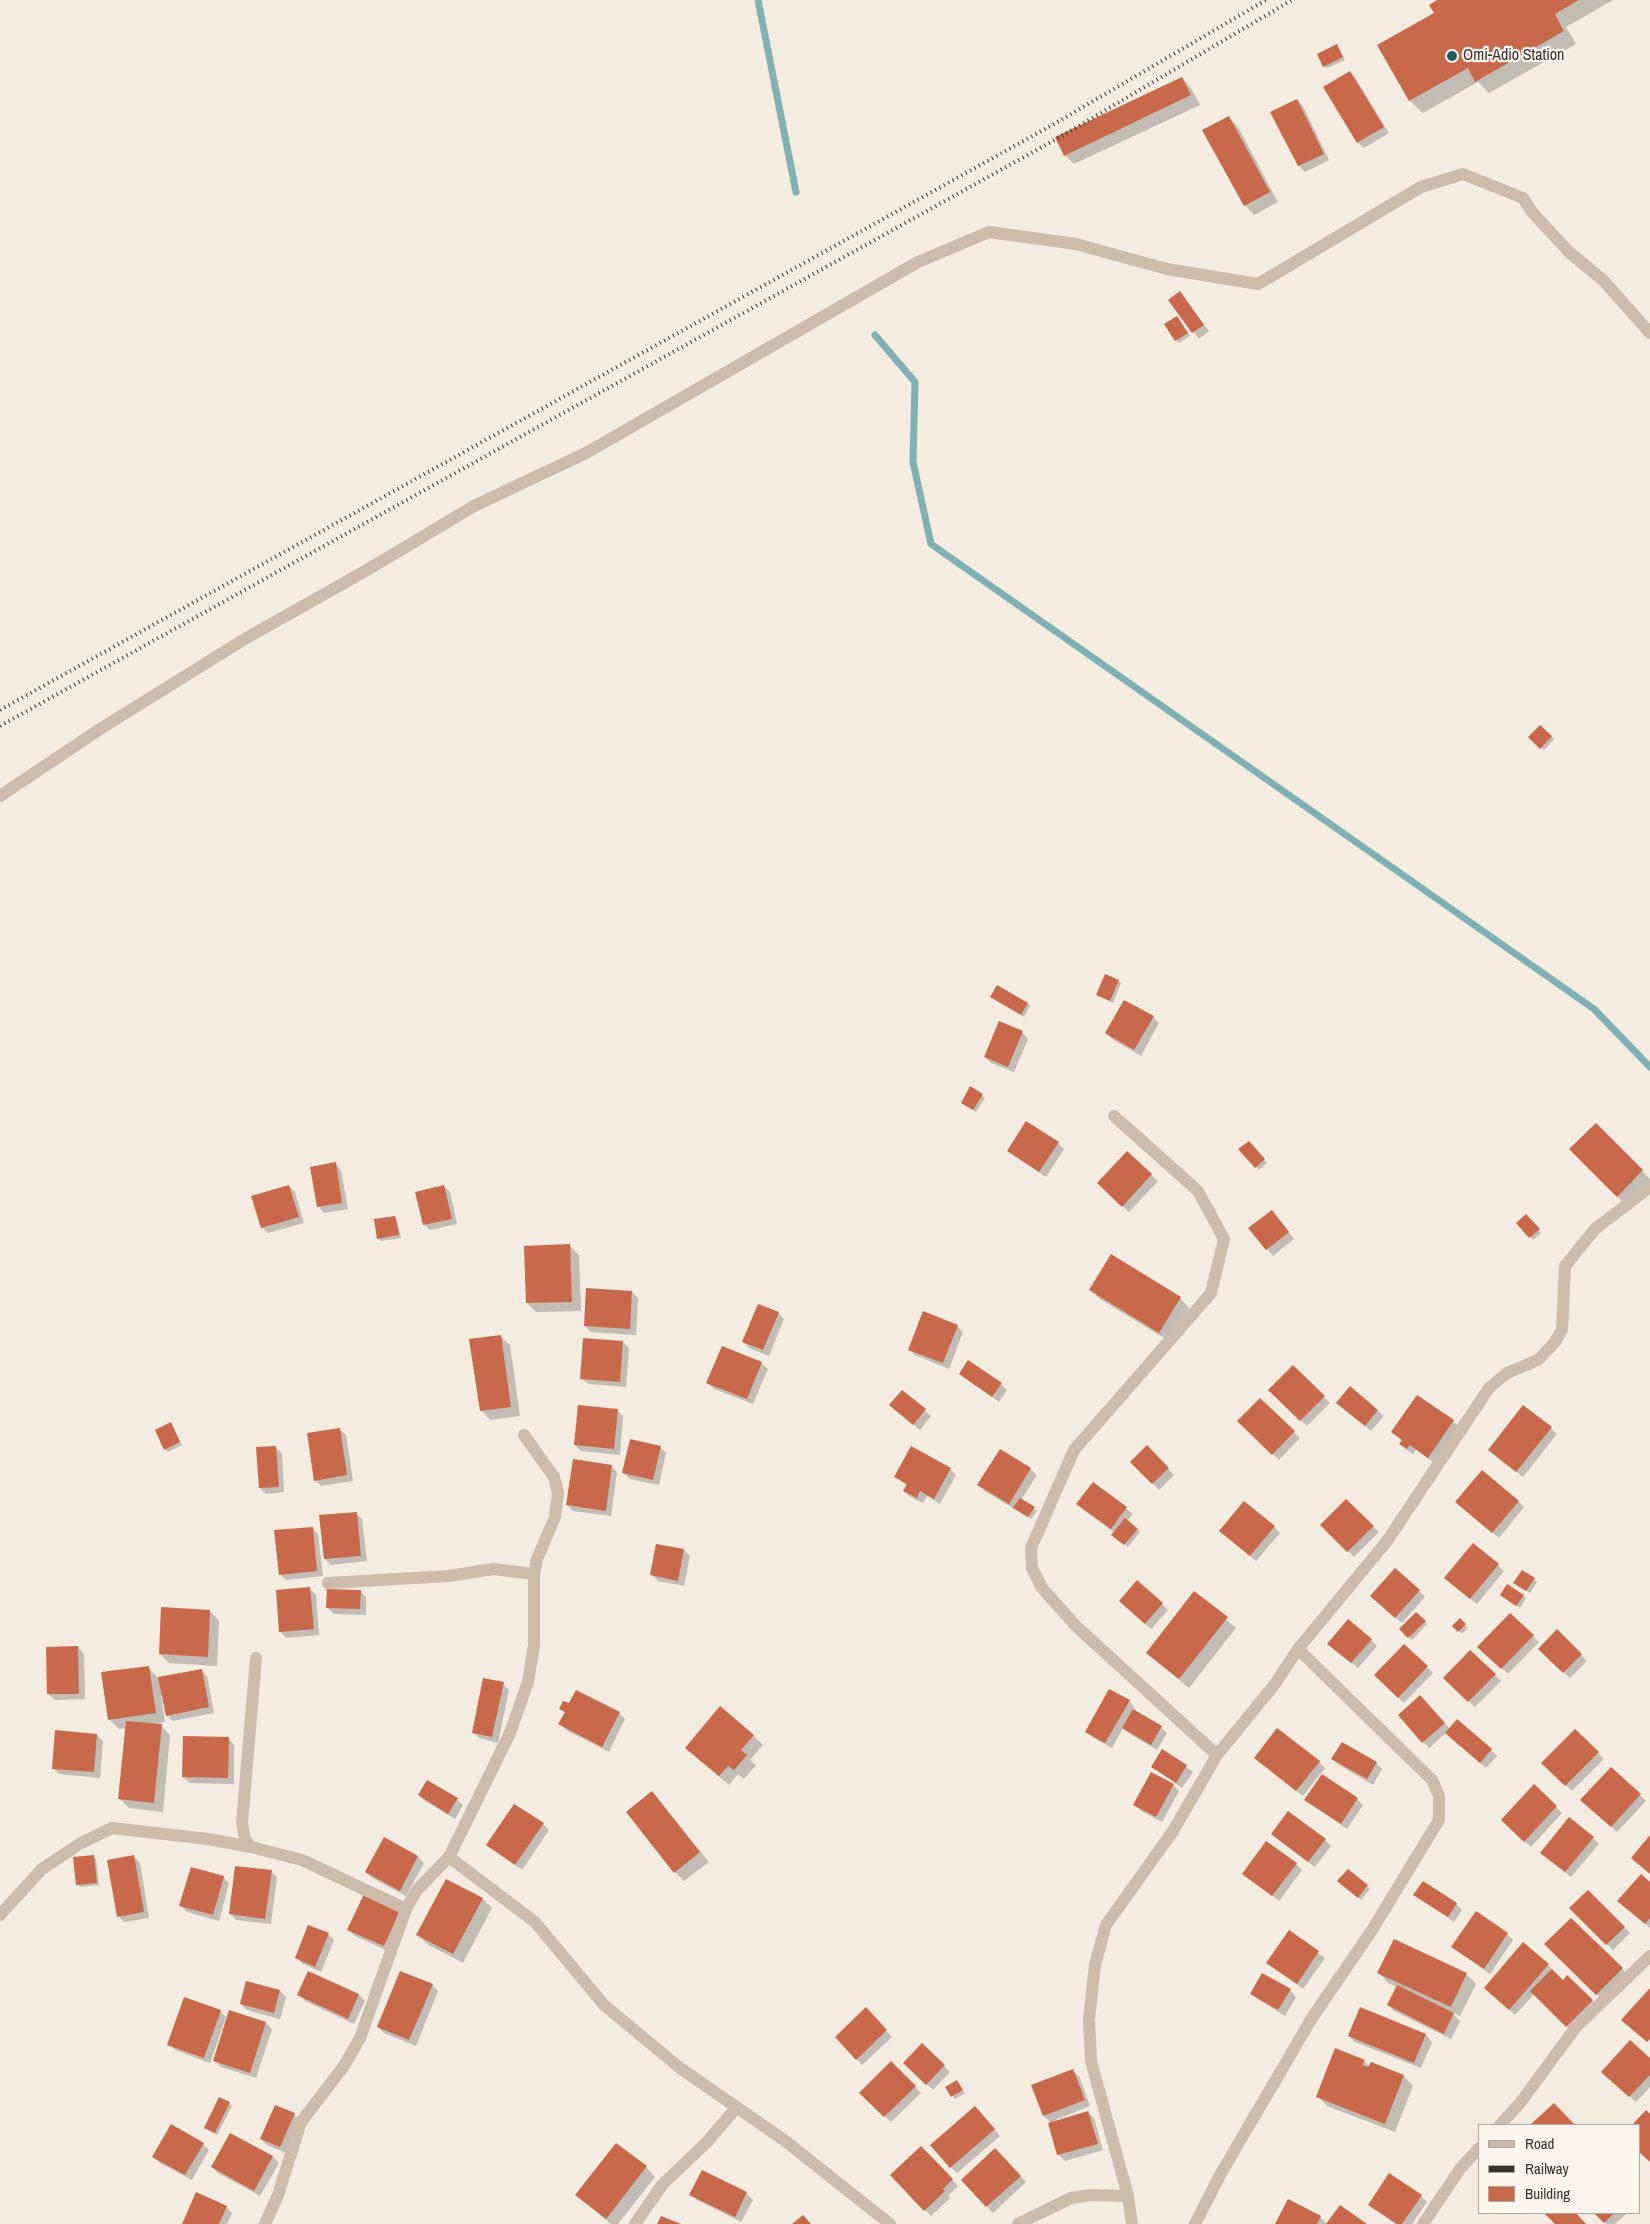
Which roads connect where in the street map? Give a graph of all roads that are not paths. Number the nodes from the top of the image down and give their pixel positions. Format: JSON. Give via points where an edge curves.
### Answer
{"nodes":[{"id":1,"x":1650,"y":333,"type":"edge"},
{"id":2,"x":0,"y":796,"type":"edge"},
{"id":3,"x":1114,"y":1116,"type":"dead end"},
{"id":4,"x":1650,"y":1187,"type":"edge"},
{"id":5,"x":524,"y":1435,"type":"dead end"},
{"id":6,"x":534,"y":1574,"type":"junction"},
{"id":7,"x":328,"y":1583,"type":"dead end"},
{"id":8,"x":1298,"y":1649,"type":"junction"},
{"id":9,"x":256,"y":1658,"type":"dead end"},
{"id":10,"x":1217,"y":1756,"type":"junction"},
{"id":11,"x":251,"y":1847,"type":"junction"},
{"id":12,"x":449,"y":1857,"type":"junction"},
{"id":13,"x":406,"y":1909,"type":"junction"},
{"id":14,"x":0,"y":1914,"type":"edge"},
{"id":15,"x":1650,"y":1956,"type":"edge"},
{"id":16,"x":737,"y":2107,"type":"junction"},
{"id":17,"x":1501,"y":2124,"type":"edge"},
{"id":18,"x":1478,"y":2149,"type":"edge"},
{"id":19,"x":1128,"y":2196,"type":"junction"},
{"id":20,"x":266,"y":2224,"type":"edge"},
{"id":21,"x":635,"y":2224,"type":"edge"},
{"id":22,"x":890,"y":2224,"type":"edge"},
{"id":23,"x":1018,"y":2224,"type":"edge"},
{"id":24,"x":1132,"y":2224,"type":"edge"},
{"id":25,"x":1195,"y":2224,"type":"edge"},
{"id":26,"x":1424,"y":2224,"type":"edge"}],
"edges":[{"from":1,"to":2,"type":"street","via":[[1603,280],[1569,252],[1523,198],[1463,174],[1421,187],[1258,284],[1167,269],[1076,244],[989,232],[918,262],[586,453],[474,506],[243,640]]},
{"from":3,"to":10,"type":"street","via":[[1198,1191],[1224,1239],[1211,1294],[1074,1450],[1031,1548],[1032,1568],[1042,1588],[1076,1626]]},
{"from":4,"to":8,"type":"street","via":[[1595,1230],[1565,1266],[1562,1330],[1555,1342],[1538,1360],[1507,1373],[1489,1388],[1388,1541]]},
{"from":5,"to":6,"type":"street","via":[[554,1476],[558,1493],[555,1517]]},
{"from":6,"to":7,"type":"street","via":[[493,1569],[449,1576]]},
{"from":6,"to":12,"type":"street","via":[[534,1645],[528,1682],[510,1733]]},
{"from":8,"to":10,"type":"street","via":[[1275,1684]]},
{"from":8,"to":25,"type":"street","via":[[1432,1780],[1439,1796],[1439,1820],[1372,1930],[1312,2018]]},
{"from":9,"to":11,"type":"street","via":[[242,1822],[244,1839]]},
{"from":10,"to":19,"type":"street","via":[[1173,1832],[1106,1925],[1095,1965],[1089,2020],[1092,2061]]},
{"from":11,"to":13,"type":"street","via":[[302,1860]]},
{"from":11,"to":14,"type":"street","via":[[112,1828],[42,1868]]},
{"from":12,"to":13,"type":"street","via":[[417,1890]]},
{"from":12,"to":16,"type":"street","via":[[535,1922],[604,2005],[680,2068]]},
{"from":13,"to":20,"type":"street","via":[[360,2038],[344,2066],[301,2122]]},
{"from":15,"to":17,"type":"street","via":[[1576,2027]]},
{"from":16,"to":21,"type":"street","via":[[707,2142],[662,2185]]},
{"from":16,"to":22,"type":"street"},
{"from":18,"to":26,"type":"street","via":[[1460,2169]]},
{"from":19,"to":23,"type":"street","via":[[1071,2198]]},
{"from":19,"to":24,"type":"street"}]}
